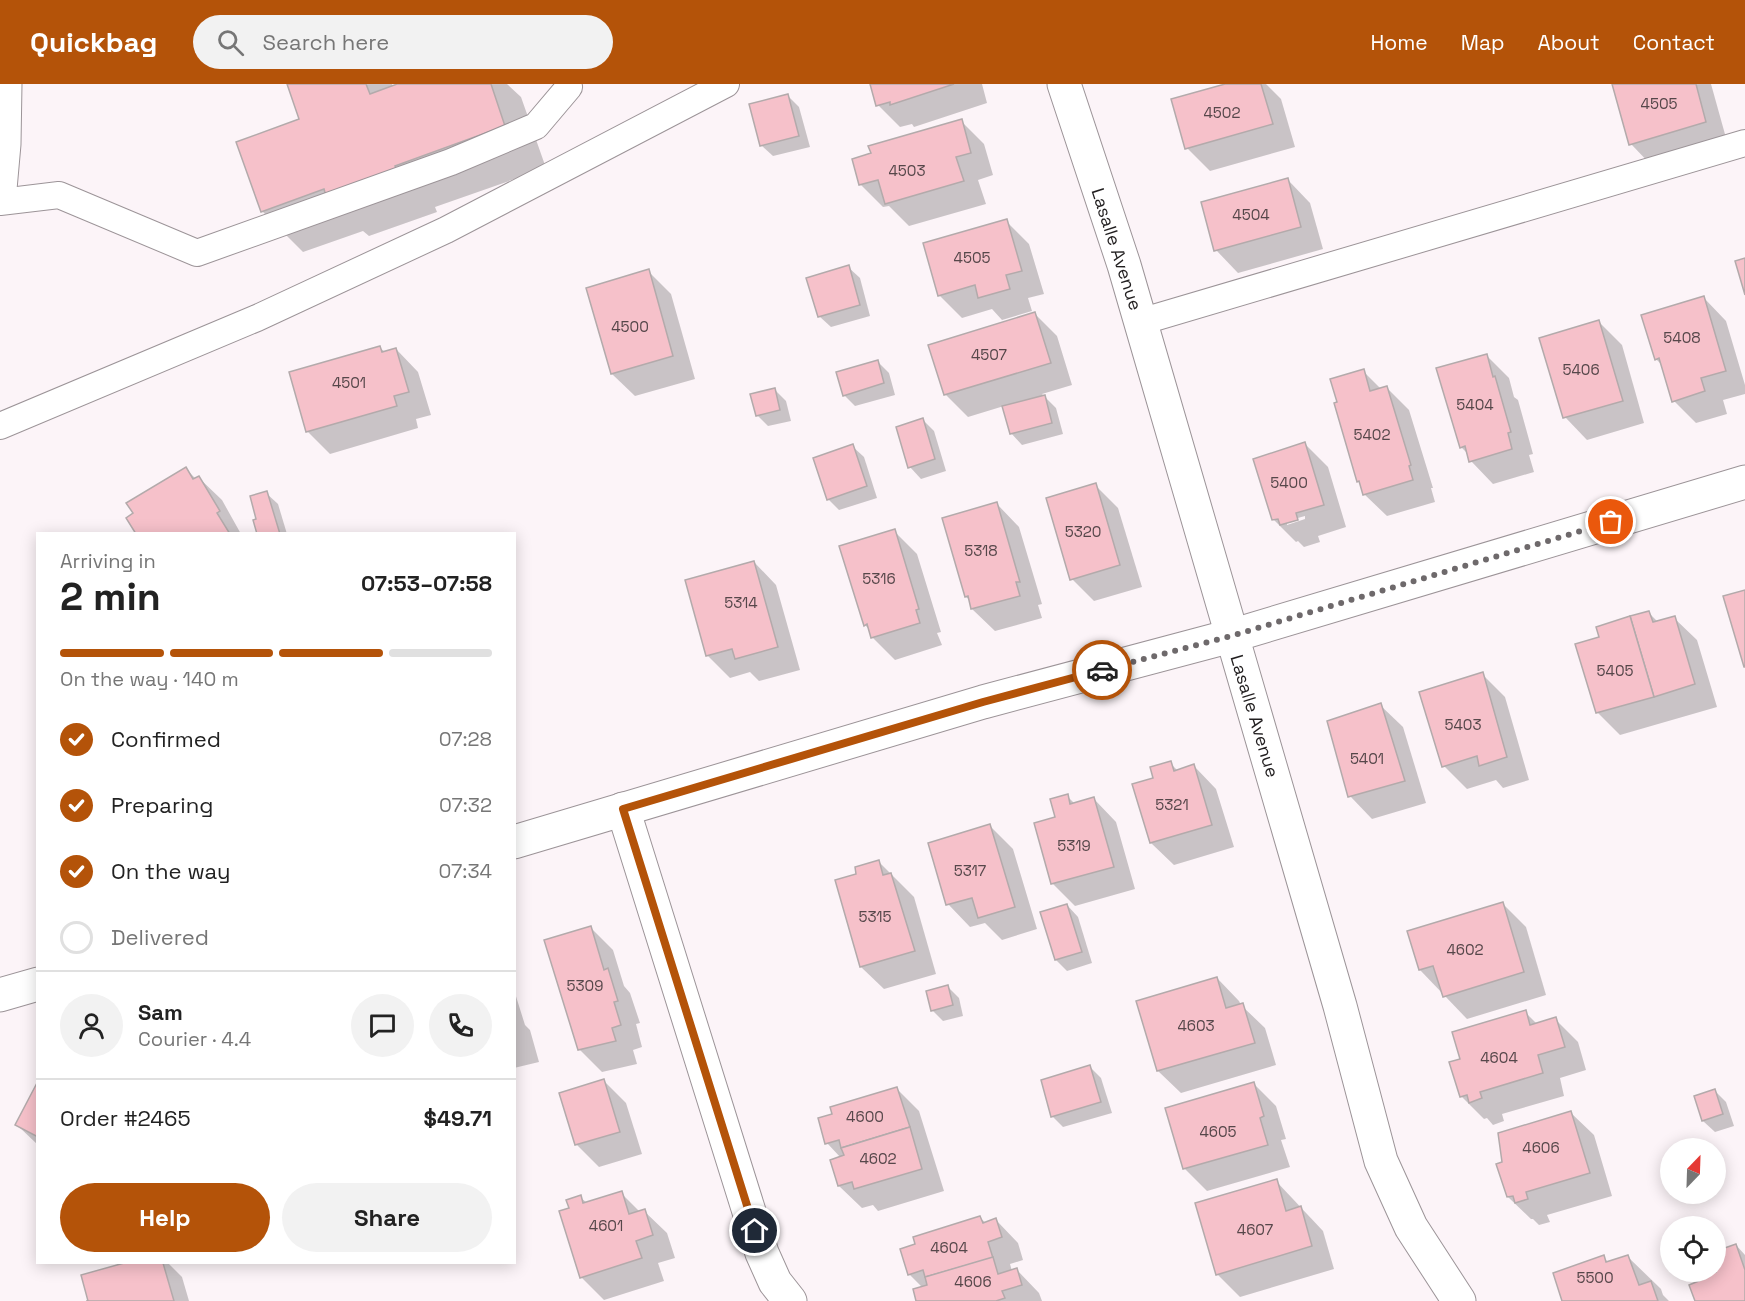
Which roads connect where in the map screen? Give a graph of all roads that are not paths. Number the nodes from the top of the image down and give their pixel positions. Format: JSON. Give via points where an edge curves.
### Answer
{"nodes":[{"id":1,"x":5,"y":84,"type":"edge"},
{"id":2,"x":568,"y":84,"type":"edge"},
{"id":3,"x":726,"y":84,"type":"edge"},
{"id":4,"x":1064,"y":84,"type":"edge"},
{"id":5,"x":1745,"y":143,"type":"edge"},
{"id":6,"x":0,"y":189,"type":"edge"},
{"id":7,"x":0,"y":202,"type":"edge"},
{"id":8,"x":1140,"y":322,"type":"junction"},
{"id":9,"x":0,"y":426,"type":"edge"},
{"id":10,"x":1745,"y":482,"type":"edge"},
{"id":11,"x":1231,"y":636,"type":"junction"},
{"id":12,"x":623,"y":809,"type":"junction"},
{"id":13,"x":516,"y":841,"type":"edge"},
{"id":14,"x":36,"y":985,"type":"edge"},
{"id":15,"x":0,"y":995,"type":"edge"},
{"id":16,"x":790,"y":1301,"type":"edge"},
{"id":17,"x":1459,"y":1301,"type":"edge"}],
"edges":[{"from":1,"to":6,"type":"street"},
{"from":2,"to":7,"type":"lane","via":[[536,126],[451,162],[197,253],[59,195]]},
{"from":3,"to":9,"type":"lane","via":[[435,235],[257,318]]},
{"from":4,"to":8,"type":"street","name":"Lasalle Avenue"},
{"from":5,"to":8,"type":"lane"},
{"from":8,"to":11,"type":"street","name":"Lasalle Avenue"},
{"from":10,"to":11,"type":"street"},
{"from":11,"to":12,"type":"street","via":[[983,702]]},
{"from":11,"to":17,"type":"street","name":"Lasalle Avenue","via":[[1340,1006],[1381,1161],[1412,1227]]},
{"from":12,"to":13,"type":"street"},
{"from":12,"to":16,"type":"street","via":[[762,1253],[775,1282]]},
{"from":14,"to":15,"type":"street"}]}
